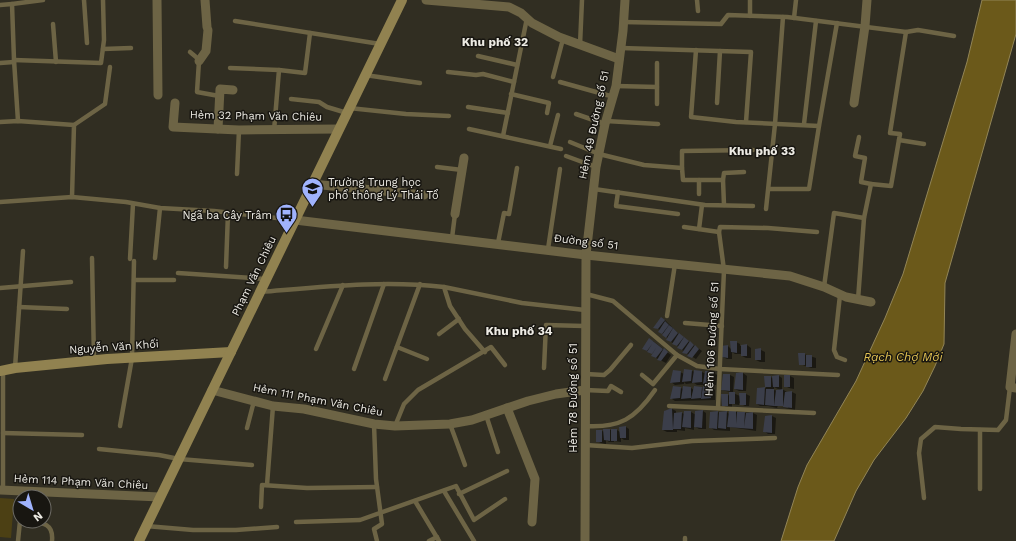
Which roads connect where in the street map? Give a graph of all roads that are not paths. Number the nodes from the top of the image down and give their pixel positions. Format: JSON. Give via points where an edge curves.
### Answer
{"nodes":[{"id":1,"x":43,"y":0,"type":"edge"},
{"id":2,"x":84,"y":0,"type":"edge"},
{"id":3,"x":103,"y":0,"type":"edge"},
{"id":4,"x":157,"y":0,"type":"edge"},
{"id":5,"x":205,"y":0,"type":"edge"},
{"id":6,"x":402,"y":0,"type":"edge"},
{"id":7,"x":426,"y":0,"type":"edge"},
{"id":8,"x":582,"y":0,"type":"edge"},
{"id":9,"x":625,"y":0,"type":"edge"},
{"id":10,"x":697,"y":0,"type":"edge"},
{"id":11,"x":750,"y":0,"type":"edge"},
{"id":12,"x":796,"y":0,"type":"edge"},
{"id":13,"x":867,"y":0,"type":"edge"},
{"id":14,"x":24,"y":1,"type":"edge"},
{"id":15,"x":453,"y":1,"type":"edge"},
{"id":16,"x":503,"y":3,"type":"edge"},
{"id":17,"x":12,"y":4,"type":"junction"},
{"id":18,"x":0,"y":5,"type":"edge"},
{"id":19,"x":698,"y":11,"type":"dead end"},
{"id":20,"x":750,"y":16,"type":"junction"},
{"id":21,"x":783,"y":17,"type":"junction"},
{"id":22,"x":527,"y":18,"type":"junction"},
{"id":23,"x":794,"y":18,"type":"junction"},
{"id":24,"x":816,"y":20,"type":"junction"},
{"id":25,"x":235,"y":21,"type":"dead end"},
{"id":26,"x":623,"y":22,"type":"junction"},
{"id":27,"x":837,"y":23,"type":"junction"},
{"id":28,"x":53,"y":24,"type":"dead end"},
{"id":29,"x":865,"y":26,"type":"junction"},
{"id":30,"x":906,"y":32,"type":"junction"},
{"id":31,"x":310,"y":33,"type":"junction"},
{"id":32,"x":954,"y":36,"type":"dead end"},
{"id":33,"x":563,"y":39,"type":"junction"},
{"id":34,"x":88,"y":43,"type":"dead end"},
{"id":35,"x":380,"y":44,"type":"junction"},
{"id":36,"x":580,"y":45,"type":"junction"},
{"id":37,"x":131,"y":48,"type":"dead end"},
{"id":38,"x":621,"y":48,"type":"junction"},
{"id":39,"x":103,"y":49,"type":"junction"},
{"id":40,"x":696,"y":50,"type":"junction"},
{"id":41,"x":720,"y":51,"type":"junction"},
{"id":42,"x":190,"y":52,"type":"dead end"},
{"id":43,"x":478,"y":56,"type":"dead end"},
{"id":44,"x":619,"y":59,"type":"junction"},
{"id":45,"x":14,"y":61,"type":"junction"},
{"id":46,"x":199,"y":61,"type":"junction"},
{"id":47,"x":56,"y":62,"type":"junction"},
{"id":48,"x":0,"y":63,"type":"edge"},
{"id":49,"x":657,"y":63,"type":"dead end"},
{"id":50,"x":517,"y":65,"type":"junction"},
{"id":51,"x":110,"y":67,"type":"dead end"},
{"id":52,"x":230,"y":68,"type":"dead end"},
{"id":53,"x":279,"y":70,"type":"junction"},
{"id":54,"x":448,"y":72,"type":"dead end"},
{"id":55,"x":365,"y":75,"type":"junction"},
{"id":56,"x":553,"y":77,"type":"dead end"},
{"id":57,"x":514,"y":82,"type":"junction"},
{"id":58,"x":560,"y":82,"type":"dead end"},
{"id":59,"x":420,"y":83,"type":"dead end"},
{"id":60,"x":616,"y":86,"type":"junction"},
{"id":61,"x":656,"y":87,"type":"junction"},
{"id":62,"x":233,"y":90,"type":"dead end"},
{"id":63,"x":511,"y":94,"type":"junction"},
{"id":64,"x":158,"y":95,"type":"dead end"},
{"id":65,"x":219,"y":96,"type":"junction"},
{"id":66,"x":614,"y":97,"type":"junction"},
{"id":67,"x":291,"y":99,"type":"dead end"},
{"id":68,"x":175,"y":103,"type":"dead end"},
{"id":69,"x":717,"y":103,"type":"dead end"},
{"id":70,"x":854,"y":103,"type":"dead end"},
{"id":71,"x":657,"y":104,"type":"dead end"},
{"id":72,"x":468,"y":107,"type":"dead end"},
{"id":73,"x":348,"y":111,"type":"junction"},
{"id":74,"x":508,"y":113,"type":"junction"},
{"id":75,"x":547,"y":113,"type":"dead end"},
{"id":76,"x":576,"y":114,"type":"dead end"},
{"id":77,"x":558,"y":115,"type":"dead end"},
{"id":78,"x":449,"y":116,"type":"dead end"},
{"id":79,"x":18,"y":121,"type":"junction"},
{"id":80,"x":0,"y":122,"type":"edge"},
{"id":81,"x":606,"y":122,"type":"junction"},
{"id":82,"x":746,"y":122,"type":"junction"},
{"id":83,"x":658,"y":124,"type":"dead end"},
{"id":84,"x":775,"y":124,"type":"junction"},
{"id":85,"x":804,"y":124,"type":"junction"},
{"id":86,"x":74,"y":126,"type":"junction"},
{"id":87,"x":819,"y":126,"type":"junction"},
{"id":88,"x":218,"y":129,"type":"junction"},
{"id":89,"x":339,"y":129,"type":"junction"},
{"id":90,"x":469,"y":129,"type":"dead end"},
{"id":91,"x":239,"y":130,"type":"junction"},
{"id":92,"x":274,"y":131,"type":"junction"},
{"id":93,"x":503,"y":136,"type":"junction"},
{"id":94,"x":859,"y":136,"type":"dead end"},
{"id":95,"x":899,"y":140,"type":"junction"},
{"id":96,"x":570,"y":142,"type":"dead end"},
{"id":97,"x":924,"y":144,"type":"dead end"},
{"id":98,"x":550,"y":146,"type":"junction"},
{"id":99,"x":561,"y":149,"type":"dead end"},
{"id":100,"x":753,"y":150,"type":"dead end"},
{"id":101,"x":599,"y":154,"type":"junction"},
{"id":102,"x":566,"y":156,"type":"dead end"},
{"id":103,"x":464,"y":158,"type":"dead end"},
{"id":104,"x":437,"y":167,"type":"dead end"},
{"id":105,"x":596,"y":167,"type":"junction"},
{"id":106,"x":517,"y":168,"type":"dead end"},
{"id":107,"x":682,"y":168,"type":"junction"},
{"id":108,"x":560,"y":169,"type":"dead end"},
{"id":109,"x":462,"y":170,"type":"junction"},
{"id":110,"x":744,"y":172,"type":"dead end"},
{"id":111,"x":237,"y":174,"type":"dead end"},
{"id":112,"x":700,"y":180,"type":"junction"},
{"id":113,"x":723,"y":180,"type":"junction"},
{"id":114,"x":312,"y":184,"type":"junction"},
{"id":115,"x":871,"y":184,"type":"junction"},
{"id":116,"x":594,"y":189,"type":"junction"},
{"id":117,"x":769,"y":189,"type":"junction"},
{"id":118,"x":618,"y":192,"type":"junction"},
{"id":119,"x":699,"y":194,"type":"dead end"},
{"id":120,"x":424,"y":195,"type":"dead end"},
{"id":121,"x":72,"y":197,"type":"junction"},
{"id":122,"x":0,"y":202,"type":"edge"},
{"id":123,"x":133,"y":204,"type":"junction"},
{"id":124,"x":702,"y":205,"type":"junction"},
{"id":125,"x":724,"y":205,"type":"junction"},
{"id":126,"x":753,"y":206,"type":"dead end"},
{"id":127,"x":160,"y":208,"type":"junction"},
{"id":128,"x":766,"y":209,"type":"dead end"},
{"id":129,"x":228,"y":213,"type":"junction"},
{"id":130,"x":456,"y":214,"type":"joint"},
{"id":131,"x":678,"y":214,"type":"dead end"},
{"id":132,"x":864,"y":218,"type":"junction"},
{"id":133,"x":295,"y":220,"type":"junction"},
{"id":134,"x":684,"y":227,"type":"dead end"},
{"id":135,"x":699,"y":229,"type":"junction"},
{"id":136,"x":719,"y":232,"type":"junction"},
{"id":137,"x":817,"y":232,"type":"dead end"},
{"id":138,"x":452,"y":238,"type":"junction"},
{"id":139,"x":498,"y":243,"type":"junction"},
{"id":140,"x":548,"y":249,"type":"junction"},
{"id":141,"x":23,"y":251,"type":"dead end"},
{"id":142,"x":586,"y":255,"type":"junction"},
{"id":143,"x":92,"y":258,"type":"dead end"},
{"id":144,"x":155,"y":258,"type":"dead end"},
{"id":145,"x":675,"y":264,"type":"junction"},
{"id":146,"x":226,"y":267,"type":"dead end"},
{"id":147,"x":724,"y":270,"type":"junction"},
{"id":148,"x":178,"y":273,"type":"dead end"},
{"id":149,"x":266,"y":279,"type":"junction"},
{"id":150,"x":134,"y":280,"type":"junction"},
{"id":151,"x":174,"y":280,"type":"dead end"},
{"id":152,"x":71,"y":282,"type":"dead end"},
{"id":153,"x":384,"y":284,"type":"junction"},
{"id":154,"x":420,"y":284,"type":"junction"},
{"id":155,"x":343,"y":285,"type":"junction"},
{"id":156,"x":20,"y":286,"type":"junction"},
{"id":157,"x":444,"y":287,"type":"junction"},
{"id":158,"x":824,"y":287,"type":"junction"},
{"id":159,"x":0,"y":288,"type":"edge"},
{"id":160,"x":260,"y":293,"type":"junction"},
{"id":161,"x":585,"y":294,"type":"junction"},
{"id":162,"x":840,"y":295,"type":"junction"},
{"id":163,"x":858,"y":300,"type":"junction"},
{"id":164,"x":871,"y":302,"type":"dead end"},
{"id":165,"x":19,"y":307,"type":"junction"},
{"id":166,"x":67,"y":308,"type":"dead end"},
{"id":167,"x":585,"y":310,"type":"junction"},
{"id":168,"x":667,"y":316,"type":"dead end"},
{"id":169,"x":458,"y":319,"type":"junction"},
{"id":170,"x":685,"y":323,"type":"dead end"},
{"id":171,"x":584,"y":326,"type":"junction"},
{"id":172,"x":722,"y":326,"type":"junction"},
{"id":173,"x":439,"y":334,"type":"dead end"},
{"id":174,"x":1016,"y":334,"type":"edge"},
{"id":175,"x":632,"y":345,"type":"dead end"},
{"id":176,"x":397,"y":347,"type":"junction"},
{"id":177,"x":316,"y":349,"type":"dead end"},
{"id":178,"x":231,"y":352,"type":"junction"},
{"id":179,"x":484,"y":352,"type":"junction"},
{"id":180,"x":678,"y":355,"type":"junction"},
{"id":181,"x":132,"y":358,"type":"junction"},
{"id":182,"x":427,"y":359,"type":"dead end"},
{"id":183,"x":94,"y":360,"type":"junction"},
{"id":184,"x":845,"y":360,"type":"dead end"},
{"id":185,"x":505,"y":365,"type":"dead end"},
{"id":186,"x":15,"y":368,"type":"junction"},
{"id":187,"x":544,"y":368,"type":"dead end"},
{"id":188,"x":354,"y":369,"type":"dead end"},
{"id":189,"x":720,"y":369,"type":"junction"},
{"id":190,"x":1,"y":371,"type":"edge"},
{"id":191,"x":586,"y":374,"type":"junction"},
{"id":192,"x":642,"y":375,"type":"dead end"},
{"id":193,"x":838,"y":375,"type":"dead end"},
{"id":194,"x":385,"y":379,"type":"dead end"},
{"id":195,"x":1013,"y":388,"type":"edge"},
{"id":196,"x":212,"y":390,"type":"junction"},
{"id":197,"x":585,"y":390,"type":"junction"},
{"id":198,"x":655,"y":390,"type":"dead end"},
{"id":199,"x":621,"y":392,"type":"dead end"},
{"id":200,"x":254,"y":401,"type":"junction"},
{"id":201,"x":273,"y":406,"type":"junction"},
{"id":202,"x":669,"y":406,"type":"dead end"},
{"id":203,"x":507,"y":408,"type":"junction"},
{"id":204,"x":718,"y":408,"type":"junction"},
{"id":205,"x":814,"y":413,"type":"dead end"},
{"id":206,"x":486,"y":415,"type":"junction"},
{"id":207,"x":374,"y":424,"type":"junction"},
{"id":208,"x":450,"y":424,"type":"junction"},
{"id":209,"x":120,"y":426,"type":"dead end"},
{"id":210,"x":395,"y":426,"type":"junction"},
{"id":211,"x":585,"y":426,"type":"junction"},
{"id":212,"x":247,"y":428,"type":"dead end"},
{"id":213,"x":980,"y":430,"type":"junction"},
{"id":214,"x":3,"y":433,"type":"junction"},
{"id":215,"x":82,"y":435,"type":"dead end"},
{"id":216,"x":775,"y":438,"type":"dead end"},
{"id":217,"x":585,"y":445,"type":"junction"},
{"id":218,"x":99,"y":449,"type":"dead end"},
{"id":219,"x":498,"y":452,"type":"dead end"},
{"id":220,"x":179,"y":459,"type":"junction"},
{"id":221,"x":252,"y":465,"type":"dead end"},
{"id":222,"x":465,"y":465,"type":"dead end"},
{"id":223,"x":507,"y":471,"type":"dead end"},
{"id":224,"x":267,"y":485,"type":"junction"},
{"id":225,"x":377,"y":487,"type":"junction"},
{"id":226,"x":980,"y":489,"type":"dead end"},
{"id":227,"x":2,"y":490,"type":"edge"},
{"id":228,"x":444,"y":491,"type":"junction"},
{"id":229,"x":12,"y":492,"type":"edge"},
{"id":230,"x":459,"y":494,"type":"junction"},
{"id":231,"x":52,"y":495,"type":"edge"},
{"id":232,"x":160,"y":497,"type":"junction"},
{"id":233,"x":924,"y":498,"type":"dead end"},
{"id":234,"x":505,"y":499,"type":"dead end"},
{"id":235,"x":415,"y":501,"type":"junction"},
{"id":236,"x":261,"y":507,"type":"dead end"},
{"id":237,"x":380,"y":513,"type":"junction"},
{"id":238,"x":296,"y":522,"type":"dead end"},
{"id":239,"x":532,"y":522,"type":"dead end"},
{"id":240,"x":146,"y":526,"type":"junction"},
{"id":241,"x":277,"y":527,"type":"dead end"},
{"id":242,"x":20,"y":529,"type":"edge"},
{"id":243,"x":50,"y":529,"type":"edge"},
{"id":244,"x":438,"y":539,"type":"edge"},
{"id":245,"x":18,"y":541,"type":"edge"},
{"id":246,"x":52,"y":541,"type":"edge"},
{"id":247,"x":139,"y":541,"type":"edge"},
{"id":248,"x":377,"y":541,"type":"edge"},
{"id":249,"x":429,"y":541,"type":"edge"},
{"id":250,"x":474,"y":541,"type":"edge"},
{"id":251,"x":584,"y":541,"type":"edge"}],
"edges":[{"from":1,"to":14,"type":"lane"},
{"from":2,"to":34,"type":"lane"},
{"from":3,"to":39,"type":"lane"},
{"from":4,"to":64,"type":"street"},
{"from":5,"to":46,"type":"street","via":[[208,29],[206,51]]},
{"from":6,"to":35,"type":"main road","name":"Phạm Văn Chiêu"},
{"from":7,"to":15,"type":"street"},
{"from":8,"to":36,"type":"lane"},
{"from":9,"to":26,"type":"street","name":"Hẻm 49 Đường số 51"},
{"from":10,"to":19,"type":"lane"},
{"from":11,"to":20,"type":"lane"},
{"from":12,"to":23,"type":"lane"},
{"from":13,"to":29,"type":"street"},
{"from":14,"to":17,"type":"lane"},
{"from":15,"to":16,"type":"street"},
{"from":16,"to":22,"type":"street"},
{"from":17,"to":18,"type":"lane"},
{"from":17,"to":45,"type":"lane"},
{"from":20,"to":21,"type":"lane"},
{"from":20,"to":26,"type":"lane","via":[[728,15],[721,24]]},
{"from":21,"to":23,"type":"lane"},
{"from":21,"to":84,"type":"lane"},
{"from":22,"to":33,"type":"street"},
{"from":22,"to":50,"type":"lane"},
{"from":23,"to":24,"type":"lane"},
{"from":24,"to":27,"type":"lane"},
{"from":24,"to":85,"type":"lane"},
{"from":25,"to":31,"type":"lane"},
{"from":26,"to":38,"type":"street","name":"Hẻm 49 Đường số 51"},
{"from":27,"to":29,"type":"lane"},
{"from":27,"to":87,"type":"lane"},
{"from":28,"to":47,"type":"lane"},
{"from":29,"to":30,"type":"lane"},
{"from":29,"to":70,"type":"street"},
{"from":30,"to":32,"type":"lane","via":[[918,30]]},
{"from":30,"to":95,"type":"lane","via":[[890,133],[900,134]]},
{"from":31,"to":35,"type":"lane"},
{"from":31,"to":53,"type":"lane","via":[[305,73]]},
{"from":33,"to":36,"type":"street"},
{"from":33,"to":56,"type":"lane"},
{"from":35,"to":55,"type":"main road","name":"Phạm Văn Chiêu"},
{"from":36,"to":44,"type":"street"},
{"from":37,"to":39,"type":"lane"},
{"from":38,"to":40,"type":"lane"},
{"from":38,"to":44,"type":"street","name":"Hẻm 49 Đường số 51"},
{"from":39,"to":47,"type":"lane","via":[[101,63]]},
{"from":40,"to":41,"type":"lane"},
{"from":40,"to":82,"type":"lane","via":[[691,117]]},
{"from":41,"to":69,"type":"lane"},
{"from":41,"to":82,"type":"lane","via":[[751,52]]},
{"from":42,"to":46,"type":"lane"},
{"from":43,"to":50,"type":"lane"},
{"from":44,"to":60,"type":"street","name":"Hẻm 49 Đường số 51"},
{"from":45,"to":47,"type":"lane"},
{"from":45,"to":48,"type":"lane"},
{"from":45,"to":79,"type":"lane"},
{"from":46,"to":65,"type":"lane","via":[[197,92]]},
{"from":49,"to":61,"type":"lane"},
{"from":50,"to":57,"type":"lane"},
{"from":51,"to":86,"type":"lane","via":[[106,104]]},
{"from":52,"to":53,"type":"lane"},
{"from":53,"to":92,"type":"lane"},
{"from":54,"to":57,"type":"lane","via":[[483,74]]},
{"from":55,"to":59,"type":"lane"},
{"from":55,"to":73,"type":"main road","name":"Phạm Văn Chiêu"},
{"from":57,"to":63,"type":"lane"},
{"from":58,"to":66,"type":"lane"},
{"from":60,"to":61,"type":"lane"},
{"from":60,"to":66,"type":"street","name":"Hẻm 49 Đường số 51"},
{"from":61,"to":71,"type":"lane"},
{"from":62,"to":65,"type":"street","via":[[220,89]]},
{"from":63,"to":74,"type":"lane"},
{"from":63,"to":75,"type":"lane","via":[[549,103]]},
{"from":65,"to":88,"type":"street"},
{"from":66,"to":81,"type":"street","name":"Hẻm 49 Đường số 51"},
{"from":67,"to":73,"type":"lane","via":[[319,102],[326,108]]},
{"from":68,"to":88,"type":"street","name":"Hẻm 32 Phạm Văn Chiêu","via":[[173,127]]},
{"from":72,"to":74,"type":"lane"},
{"from":73,"to":78,"type":"lane"},
{"from":73,"to":89,"type":"main road","name":"Phạm Văn Chiêu"},
{"from":74,"to":93,"type":"lane"},
{"from":76,"to":81,"type":"lane"},
{"from":77,"to":98,"type":"lane"},
{"from":79,"to":80,"type":"lane"},
{"from":79,"to":86,"type":"lane"},
{"from":81,"to":83,"type":"lane"},
{"from":81,"to":101,"type":"street","name":"Hẻm 49 Đường số 51"},
{"from":82,"to":84,"type":"lane"},
{"from":84,"to":85,"type":"lane"},
{"from":84,"to":117,"type":"lane"},
{"from":85,"to":87,"type":"lane"},
{"from":86,"to":121,"type":"lane"},
{"from":87,"to":117,"type":"lane","via":[[809,189]]},
{"from":88,"to":91,"type":"street","name":"Hẻm 32 Phạm Văn Chiêu"},
{"from":89,"to":92,"type":"street","name":"Hẻm 32 Phạm Văn Chiêu"},
{"from":89,"to":114,"type":"main road","name":"Phạm Văn Chiêu"},
{"from":90,"to":93,"type":"lane"},
{"from":91,"to":92,"type":"street","name":"Hẻm 32 Phạm Văn Chiêu"},
{"from":91,"to":111,"type":"lane"},
{"from":93,"to":98,"type":"lane"},
{"from":94,"to":115,"type":"lane","via":[[855,156],[865,158],[861,182]]},
{"from":95,"to":97,"type":"lane"},
{"from":95,"to":115,"type":"lane","via":[[891,186]]},
{"from":96,"to":101,"type":"lane"},
{"from":98,"to":99,"type":"lane"},
{"from":100,"to":107,"type":"lane","via":[[682,151]]},
{"from":101,"to":105,"type":"street","name":"Hẻm 49 Đường số 51"},
{"from":101,"to":107,"type":"lane","via":[[644,165]]},
{"from":102,"to":105,"type":"lane"},
{"from":103,"to":109,"type":"street"},
{"from":104,"to":109,"type":"lane"},
{"from":105,"to":116,"type":"street","name":"Hẻm 49 Đường số 51"},
{"from":106,"to":139,"type":"lane","via":[[509,214],[504,213]]},
{"from":107,"to":112,"type":"lane","via":[[683,180]]},
{"from":108,"to":140,"type":"lane"},
{"from":109,"to":130,"type":"street"},
{"from":110,"to":113,"type":"lane","via":[[724,173]]},
{"from":112,"to":113,"type":"lane"},
{"from":112,"to":119,"type":"lane"},
{"from":113,"to":125,"type":"lane"},
{"from":114,"to":120,"type":"street"},
{"from":114,"to":133,"type":"main road","name":"Phạm Văn Chiêu"},
{"from":115,"to":132,"type":"lane"},
{"from":116,"to":118,"type":"lane"},
{"from":116,"to":142,"type":"street","name":"Hẻm 49 Đường số 51"},
{"from":117,"to":128,"type":"lane"},
{"from":118,"to":124,"type":"lane"},
{"from":118,"to":131,"type":"lane","via":[[616,206]]},
{"from":121,"to":122,"type":"lane"},
{"from":121,"to":123,"type":"lane"},
{"from":123,"to":127,"type":"lane"},
{"from":123,"to":150,"type":"lane"},
{"from":124,"to":125,"type":"lane"},
{"from":124,"to":135,"type":"lane"},
{"from":125,"to":126,"type":"lane"},
{"from":127,"to":129,"type":"lane"},
{"from":127,"to":144,"type":"lane"},
{"from":129,"to":133,"type":"lane"},
{"from":129,"to":146,"type":"lane"},
{"from":130,"to":138,"type":"lane"},
{"from":132,"to":158,"type":"lane","via":[[834,213]]},
{"from":132,"to":163,"type":"lane"},
{"from":133,"to":138,"type":"street","name":"Đường số 51"},
{"from":133,"to":149,"type":"main road","name":"Phạm Văn Chiêu"},
{"from":134,"to":135,"type":"lane"},
{"from":135,"to":136,"type":"lane"},
{"from":136,"to":137,"type":"lane","via":[[720,227]]},
{"from":136,"to":147,"type":"lane","name":"Hẻm 106 Đường số 51"},
{"from":138,"to":139,"type":"street","name":"Đường số 51"},
{"from":139,"to":140,"type":"street","name":"Đường số 51"},
{"from":140,"to":142,"type":"street","name":"Đường số 51"},
{"from":141,"to":156,"type":"lane"},
{"from":142,"to":145,"type":"street","name":"Đường số 51"},
{"from":142,"to":161,"type":"street","name":"Hẻm 78 Đường số 51"},
{"from":143,"to":183,"type":"lane"},
{"from":145,"to":147,"type":"street","name":"Đường số 51"},
{"from":145,"to":168,"type":"lane"},
{"from":147,"to":158,"type":"street","name":"Đường số 51","via":[[790,276]]},
{"from":147,"to":172,"type":"lane","name":"Hẻm 106 Đường số 51"},
{"from":148,"to":149,"type":"lane"},
{"from":149,"to":160,"type":"main road","name":"Phạm Văn Chiêu"},
{"from":150,"to":151,"type":"lane"},
{"from":150,"to":181,"type":"lane"},
{"from":152,"to":156,"type":"lane"},
{"from":153,"to":154,"type":"lane"},
{"from":153,"to":155,"type":"lane"},
{"from":153,"to":188,"type":"lane"},
{"from":154,"to":157,"type":"lane"},
{"from":154,"to":176,"type":"lane"},
{"from":155,"to":160,"type":"lane"},
{"from":155,"to":177,"type":"lane"},
{"from":156,"to":159,"type":"lane"},
{"from":156,"to":165,"type":"lane"},
{"from":157,"to":167,"type":"lane","via":[[522,303]]},
{"from":157,"to":169,"type":"lane","via":[[450,306]]},
{"from":158,"to":162,"type":"street","name":"Đường số 51"},
{"from":160,"to":178,"type":"main road","name":"Phạm Văn Chiêu"},
{"from":161,"to":167,"type":"street","name":"Hẻm 78 Đường số 51"},
{"from":161,"to":180,"type":"lane","via":[[613,301]]},
{"from":162,"to":163,"type":"street","name":"Đường số 51"},
{"from":162,"to":184,"type":"lane","via":[[834,350],[837,357]]},
{"from":163,"to":164,"type":"street","name":"Đường số 51"},
{"from":165,"to":166,"type":"lane"},
{"from":165,"to":186,"type":"lane"},
{"from":167,"to":171,"type":"street","name":"Hẻm 78 Đường số 51"},
{"from":169,"to":173,"type":"lane"},
{"from":169,"to":179,"type":"lane"},
{"from":170,"to":172,"type":"lane"},
{"from":171,"to":187,"type":"lane","via":[[546,325]]},
{"from":171,"to":191,"type":"street","name":"Hẻm 78 Đường số 51"},
{"from":172,"to":189,"type":"lane","name":"Hẻm 106 Đường số 51"},
{"from":174,"to":195,"type":"street"},
{"from":175,"to":191,"type":"lane","via":[[604,375]]},
{"from":176,"to":182,"type":"lane"},
{"from":176,"to":194,"type":"lane"},
{"from":178,"to":181,"type":"main road","name":"Nguyễn Văn Khối"},
{"from":178,"to":196,"type":"main road","name":"Phạm Văn Chiêu"},
{"from":179,"to":185,"type":"lane","via":[[491,347]]},
{"from":179,"to":210,"type":"lane","via":[[418,390],[404,404]]},
{"from":180,"to":189,"type":"lane","via":[[697,366]]},
{"from":180,"to":192,"type":"lane","via":[[652,384]]},
{"from":181,"to":183,"type":"main road","name":"Nguyễn Văn Khối"},
{"from":181,"to":209,"type":"lane"},
{"from":183,"to":186,"type":"main road","name":"Nguyễn Văn Khối"},
{"from":186,"to":190,"type":"main road","name":"Nguyễn Văn Khối"},
{"from":189,"to":193,"type":"lane"},
{"from":189,"to":204,"type":"lane","name":"Hẻm 106 Đường số 51"},
{"from":190,"to":214,"type":"lane"},
{"from":191,"to":197,"type":"street","name":"Hẻm 78 Đường số 51"},
{"from":195,"to":213,"type":"lane","via":[[1006,420],[998,430]]},
{"from":196,"to":200,"type":"street","name":"Hẻm 111 Phạm Văn Chiêu"},
{"from":196,"to":220,"type":"main road","name":"Phạm Văn Chiêu"},
{"from":197,"to":199,"type":"lane","via":[[608,391],[611,386]]},
{"from":197,"to":203,"type":"street","name":"Hẻm 111 Phạm Văn Chiêu","via":[[556,394]]},
{"from":197,"to":211,"type":"street","name":"Hẻm 78 Đường số 51"},
{"from":198,"to":211,"type":"lane","via":[[631,417],[614,425]]},
{"from":200,"to":201,"type":"street","name":"Hẻm 111 Phạm Văn Chiêu"},
{"from":200,"to":212,"type":"lane"},
{"from":201,"to":207,"type":"street","name":"Hẻm 111 Phạm Văn Chiêu","via":[[304,409]]},
{"from":201,"to":224,"type":"lane"},
{"from":202,"to":204,"type":"lane","name":"Hẻm 106 Đường số 51"},
{"from":203,"to":206,"type":"street","name":"Hẻm 111 Phạm Văn Chiêu"},
{"from":203,"to":239,"type":"street","via":[[535,478]]},
{"from":204,"to":205,"type":"lane","name":"Hẻm 106 Đường số 51"},
{"from":206,"to":208,"type":"street","name":"Hẻm 111 Phạm Văn Chiêu"},
{"from":206,"to":219,"type":"lane"},
{"from":207,"to":210,"type":"street","name":"Hẻm 111 Phạm Văn Chiêu"},
{"from":207,"to":225,"type":"lane"},
{"from":208,"to":210,"type":"street","name":"Hẻm 111 Phạm Văn Chiêu"},
{"from":208,"to":222,"type":"lane"},
{"from":211,"to":217,"type":"street","name":"Hẻm 78 Đường số 51"},
{"from":213,"to":226,"type":"lane"},
{"from":213,"to":233,"type":"lane","via":[[935,427],[921,439]]},
{"from":214,"to":215,"type":"lane"},
{"from":214,"to":227,"type":"lane"},
{"from":216,"to":217,"type":"lane","via":[[692,441],[632,448]]},
{"from":217,"to":251,"type":"street","name":"Hẻm 78 Đường số 51"},
{"from":218,"to":220,"type":"lane"},
{"from":220,"to":221,"type":"lane"},
{"from":220,"to":232,"type":"main road","name":"Phạm Văn Chiêu"},
{"from":223,"to":230,"type":"lane"},
{"from":224,"to":225,"type":"lane","via":[[307,488]]},
{"from":224,"to":236,"type":"lane","via":[[262,485]]},
{"from":225,"to":237,"type":"lane"},
{"from":227,"to":229,"type":"street","name":"Hẻm 114 Phạm Văn Chiêu"},
{"from":228,"to":230,"type":"lane","via":[[456,486]]},
{"from":228,"to":235,"type":"lane"},
{"from":228,"to":250,"type":"lane"},
{"from":230,"to":234,"type":"lane","via":[[474,520]]},
{"from":231,"to":232,"type":"street","name":"Hẻm 114 Phạm Văn Chiêu"},
{"from":232,"to":240,"type":"main road","name":"Phạm Văn Chiêu"},
{"from":235,"to":237,"type":"lane"},
{"from":235,"to":244,"type":"lane"},
{"from":237,"to":238,"type":"lane","via":[[360,520]]},
{"from":237,"to":248,"type":"lane","via":[[382,524],[374,529]]},
{"from":240,"to":241,"type":"lane","via":[[193,530]]},
{"from":240,"to":247,"type":"main road","name":"Phạm Văn Chiêu"},
{"from":242,"to":245,"type":"lane"},
{"from":243,"to":246,"type":"lane"},
{"from":244,"to":249,"type":"lane"}]}
